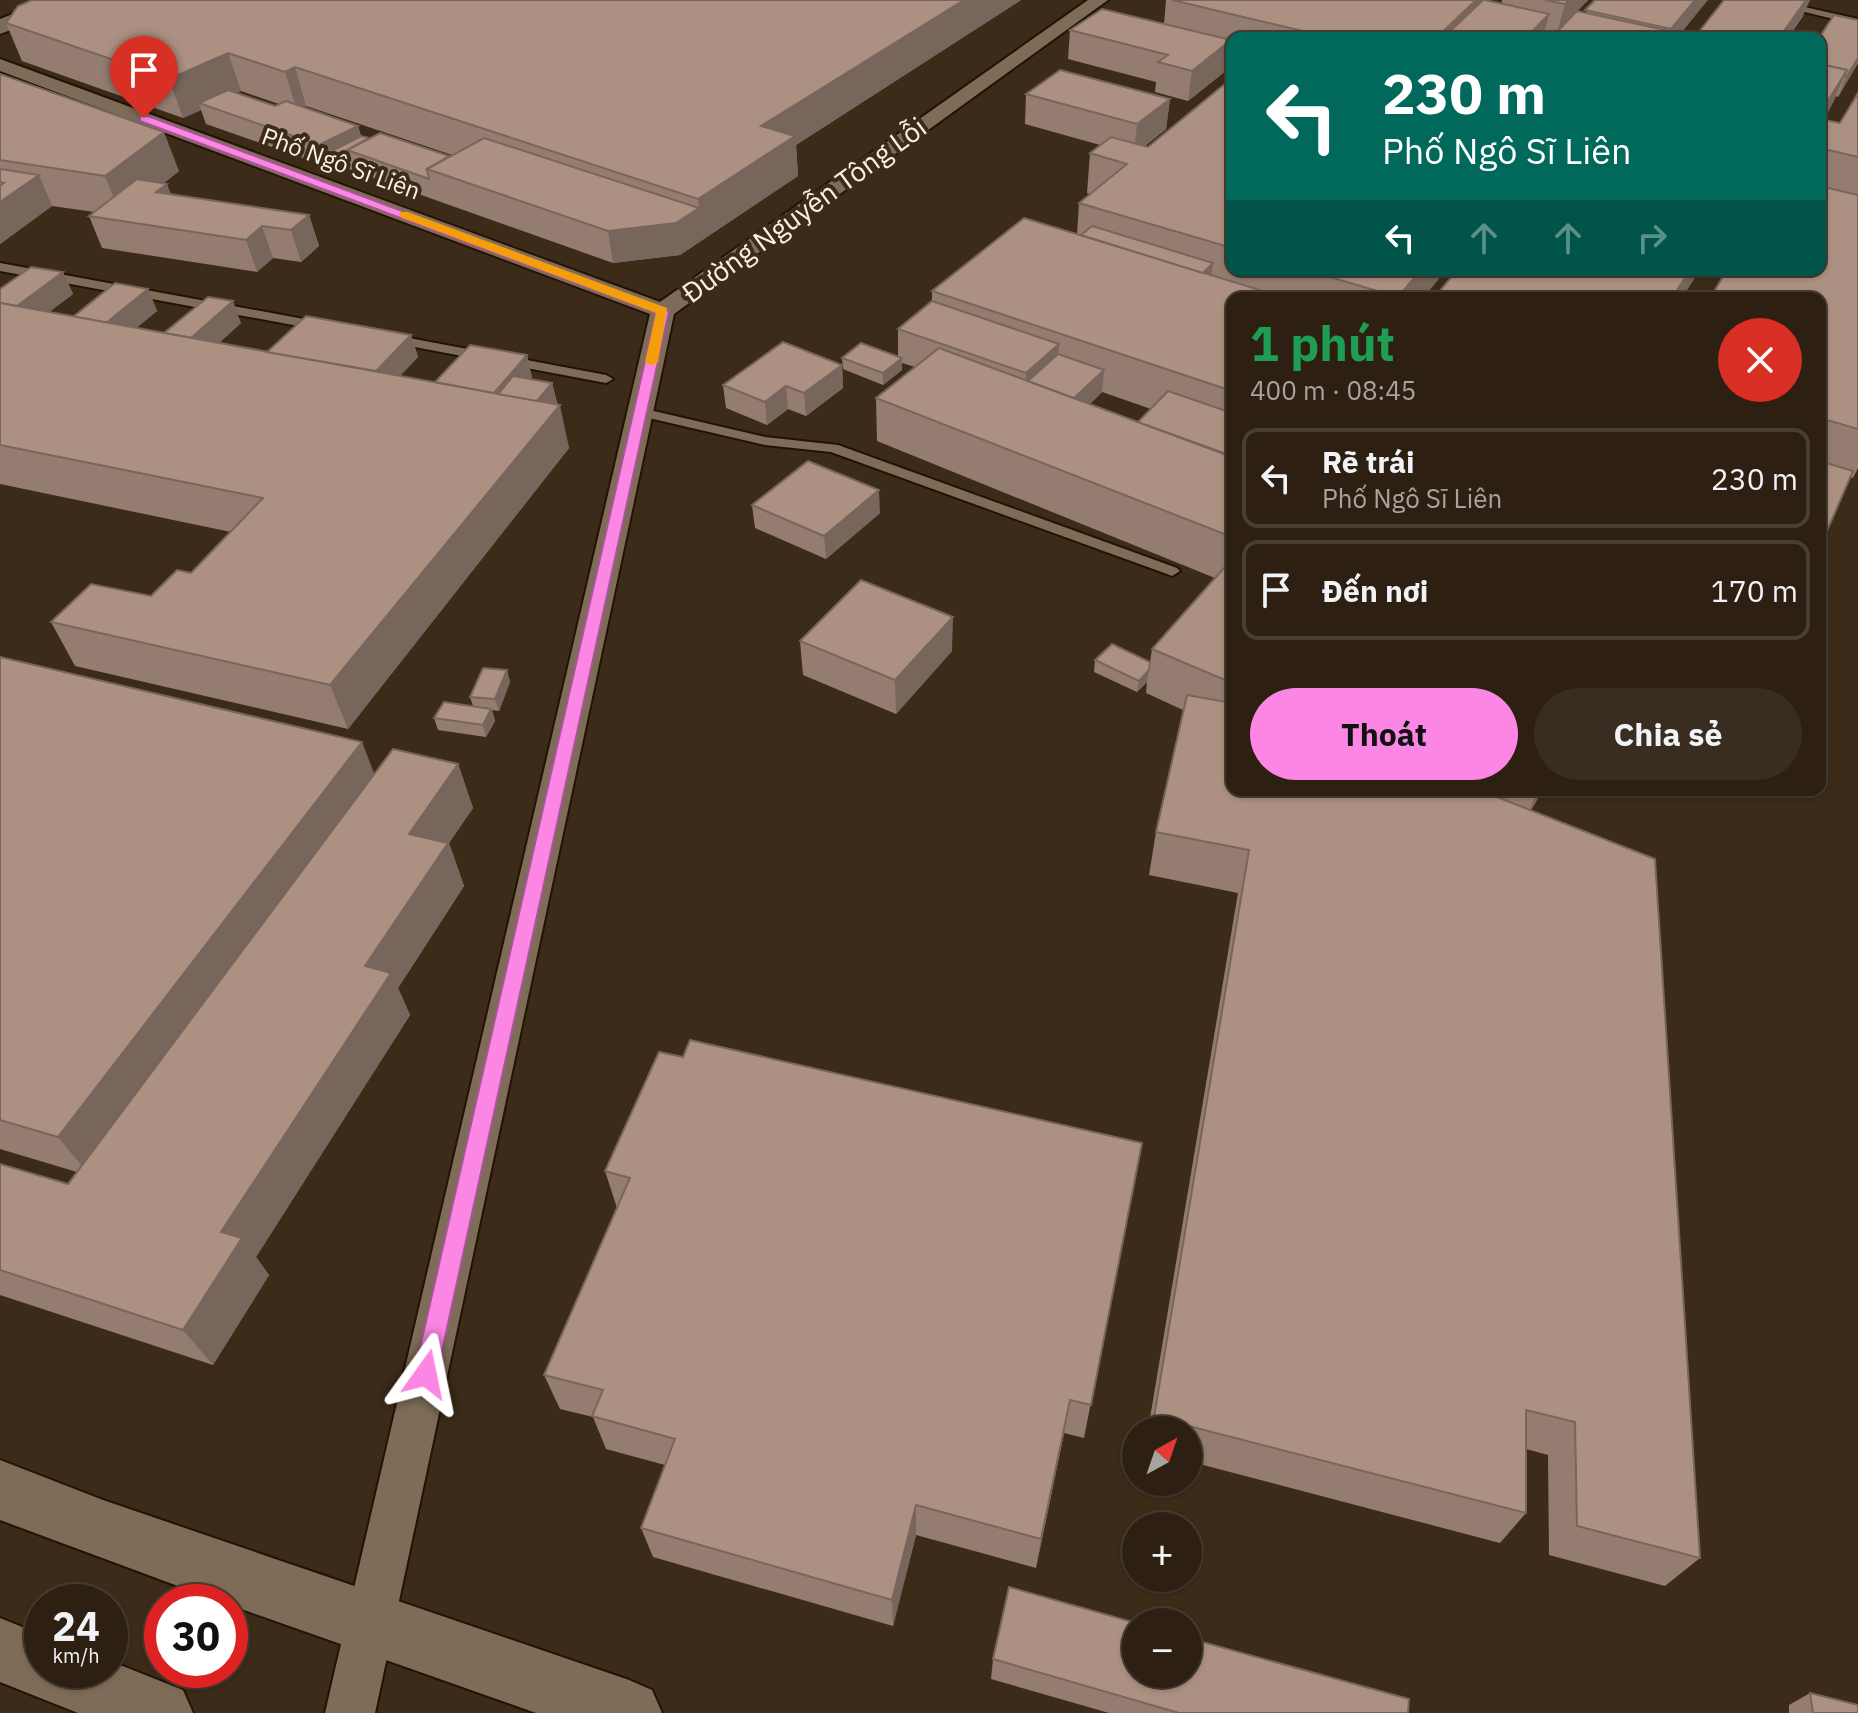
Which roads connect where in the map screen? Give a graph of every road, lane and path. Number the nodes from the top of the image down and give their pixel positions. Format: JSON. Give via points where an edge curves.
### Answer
{"nodes":[{"id":1,"x":12,"y":0,"type":"edge"},
{"id":2,"x":69,"y":0,"type":"edge"},
{"id":3,"x":1099,"y":0,"type":"edge"},
{"id":4,"x":1761,"y":0,"type":"edge"},
{"id":5,"x":0,"y":5,"type":"edge"},
{"id":6,"x":1858,"y":22,"type":"edge"},
{"id":7,"x":0,"y":27,"type":"edge"},
{"id":8,"x":0,"y":65,"type":"edge"},
{"id":9,"x":0,"y":267,"type":"edge"},
{"id":10,"x":663,"y":311,"type":"junction"},
{"id":11,"x":327,"y":327,"type":"edge"},
{"id":12,"x":373,"y":336,"type":"edge"},
{"id":13,"x":606,"y":379,"type":"dead end"},
{"id":14,"x":641,"y":412,"type":"junction"},
{"id":15,"x":1172,"y":571,"type":"dead end"},
{"id":16,"x":0,"y":1490,"type":"edge"},
{"id":17,"x":370,"y":1622,"type":"junction"},
{"id":18,"x":0,"y":1650,"type":"edge"},
{"id":19,"x":24,"y":1660,"type":"edge"},
{"id":20,"x":97,"y":1688,"type":"edge"},
{"id":21,"x":160,"y":1713,"type":"edge"},
{"id":22,"x":350,"y":1713,"type":"edge"},
{"id":23,"x":629,"y":1713,"type":"edge"}],
"edges":[{"from":1,"to":5,"type":"main road"},
{"from":2,"to":7,"type":"main road"},
{"from":3,"to":10,"type":"street","name":"Đường Nguyễn Tông Lỗi"},
{"from":4,"to":6,"type":"lane"},
{"from":8,"to":10,"type":"street","name":"Phố Ngô Sĩ Liên"},
{"from":9,"to":11,"type":"lane"},
{"from":10,"to":14,"type":"street","name":"Đường Nguyễn Tông Lỗi"},
{"from":12,"to":13,"type":"lane"},
{"from":14,"to":15,"type":"lane","via":[[765,441],[833,448]]},
{"from":14,"to":17,"type":"street","name":"Đường Nguyễn Tông Lỗi"},
{"from":16,"to":17,"type":"main road"},
{"from":17,"to":22,"type":"street","name":"Đường Nguyễn Tông Lỗi"},
{"from":17,"to":23,"type":"main road"},
{"from":18,"to":19,"type":"main road"},
{"from":20,"to":21,"type":"main road"}]}
